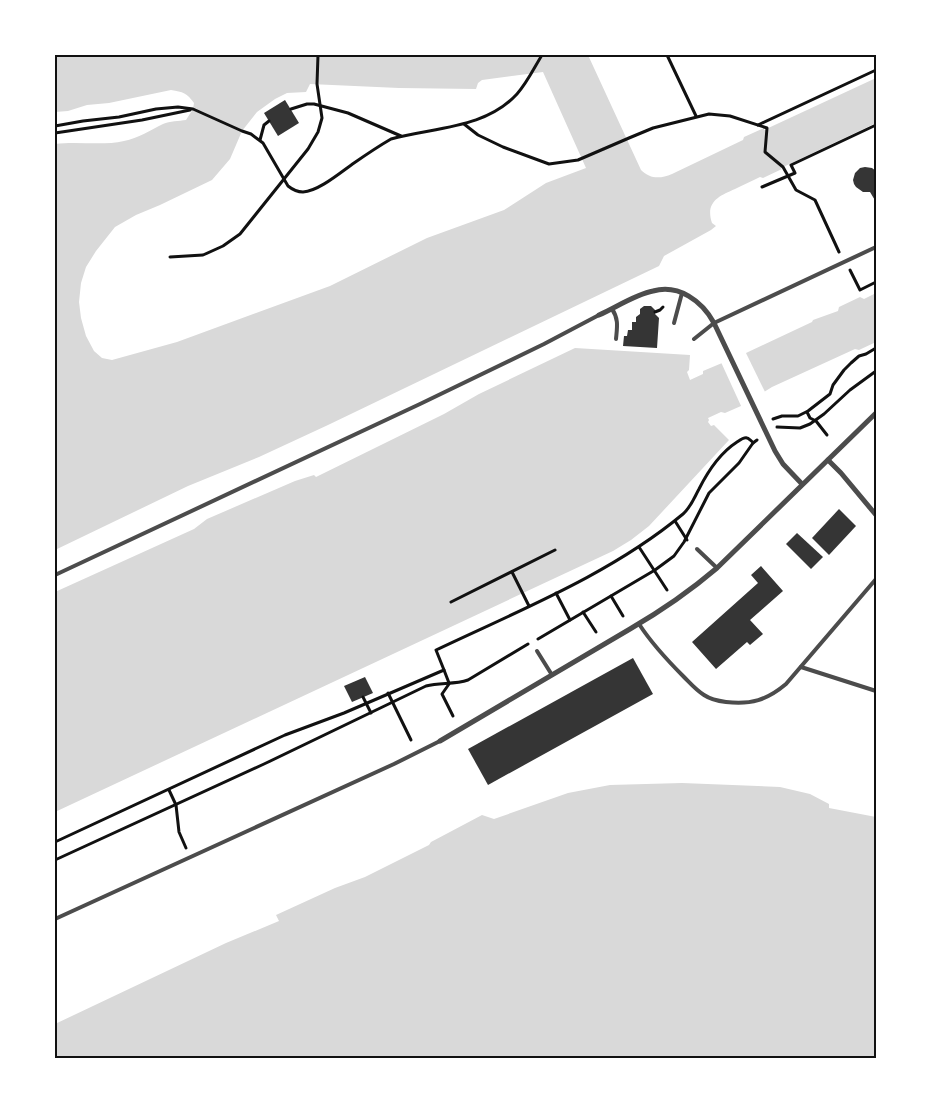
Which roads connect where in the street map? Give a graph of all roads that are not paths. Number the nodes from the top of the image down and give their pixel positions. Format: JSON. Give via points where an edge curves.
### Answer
{"nodes":[{"id":1,"x":876,"y":246,"type":"edge"},
{"id":2,"x":682,"y":293,"type":"junction"},
{"id":3,"x":612,"y":309,"type":"junction"},
{"id":4,"x":599,"y":316,"type":"joint"},
{"id":5,"x":674,"y":323,"type":"dead end"},
{"id":6,"x":714,"y":323,"type":"junction"},
{"id":7,"x":616,"y":339,"type":"dead end"},
{"id":8,"x":694,"y":339,"type":"dead end"},
{"id":9,"x":876,"y":413,"type":"edge"},
{"id":10,"x":828,"y":460,"type":"junction"},
{"id":11,"x":802,"y":484,"type":"junction"},
{"id":12,"x":876,"y":515,"type":"edge"},
{"id":13,"x":697,"y":549,"type":"road end"},
{"id":14,"x":717,"y":568,"type":"junction"},
{"id":15,"x":55,"y":575,"type":"edge"},
{"id":16,"x":876,"y":579,"type":"edge"},
{"id":17,"x":639,"y":624,"type":"junction"},
{"id":18,"x":537,"y":651,"type":"dead end"},
{"id":19,"x":801,"y":667,"type":"junction"},
{"id":20,"x":552,"y":675,"type":"junction"},
{"id":21,"x":876,"y":691,"type":"edge"},
{"id":22,"x":440,"y":741,"type":"joint"},
{"id":23,"x":55,"y":918,"type":"edge"}],
"edges":[{"from":1,"to":6,"type":"lane"},
{"from":2,"to":3,"type":"street","via":[[655,290]]},
{"from":2,"to":5,"type":"lane"},
{"from":2,"to":6,"type":"street","via":[[701,304]]},
{"from":3,"to":4,"type":"street"},
{"from":3,"to":7,"type":"lane","via":[[617,321]]},
{"from":4,"to":15,"type":"lane","via":[[420,404]]},
{"from":6,"to":8,"type":"lane"},
{"from":6,"to":11,"type":"street","via":[[779,458]]},
{"from":9,"to":10,"type":"street"},
{"from":10,"to":11,"type":"street"},
{"from":10,"to":12,"type":"street"},
{"from":11,"to":14,"type":"street"},
{"from":13,"to":14,"type":"lane"},
{"from":14,"to":17,"type":"street"},
{"from":16,"to":19,"type":"lane"},
{"from":17,"to":19,"type":"lane","via":[[668,661],[702,694],[720,701],[745,703],[761,700],[781,688]]},
{"from":17,"to":20,"type":"street"},
{"from":18,"to":20,"type":"lane"},
{"from":19,"to":21,"type":"lane"},
{"from":20,"to":22,"type":"street"},
{"from":22,"to":23,"type":"lane"}]}
